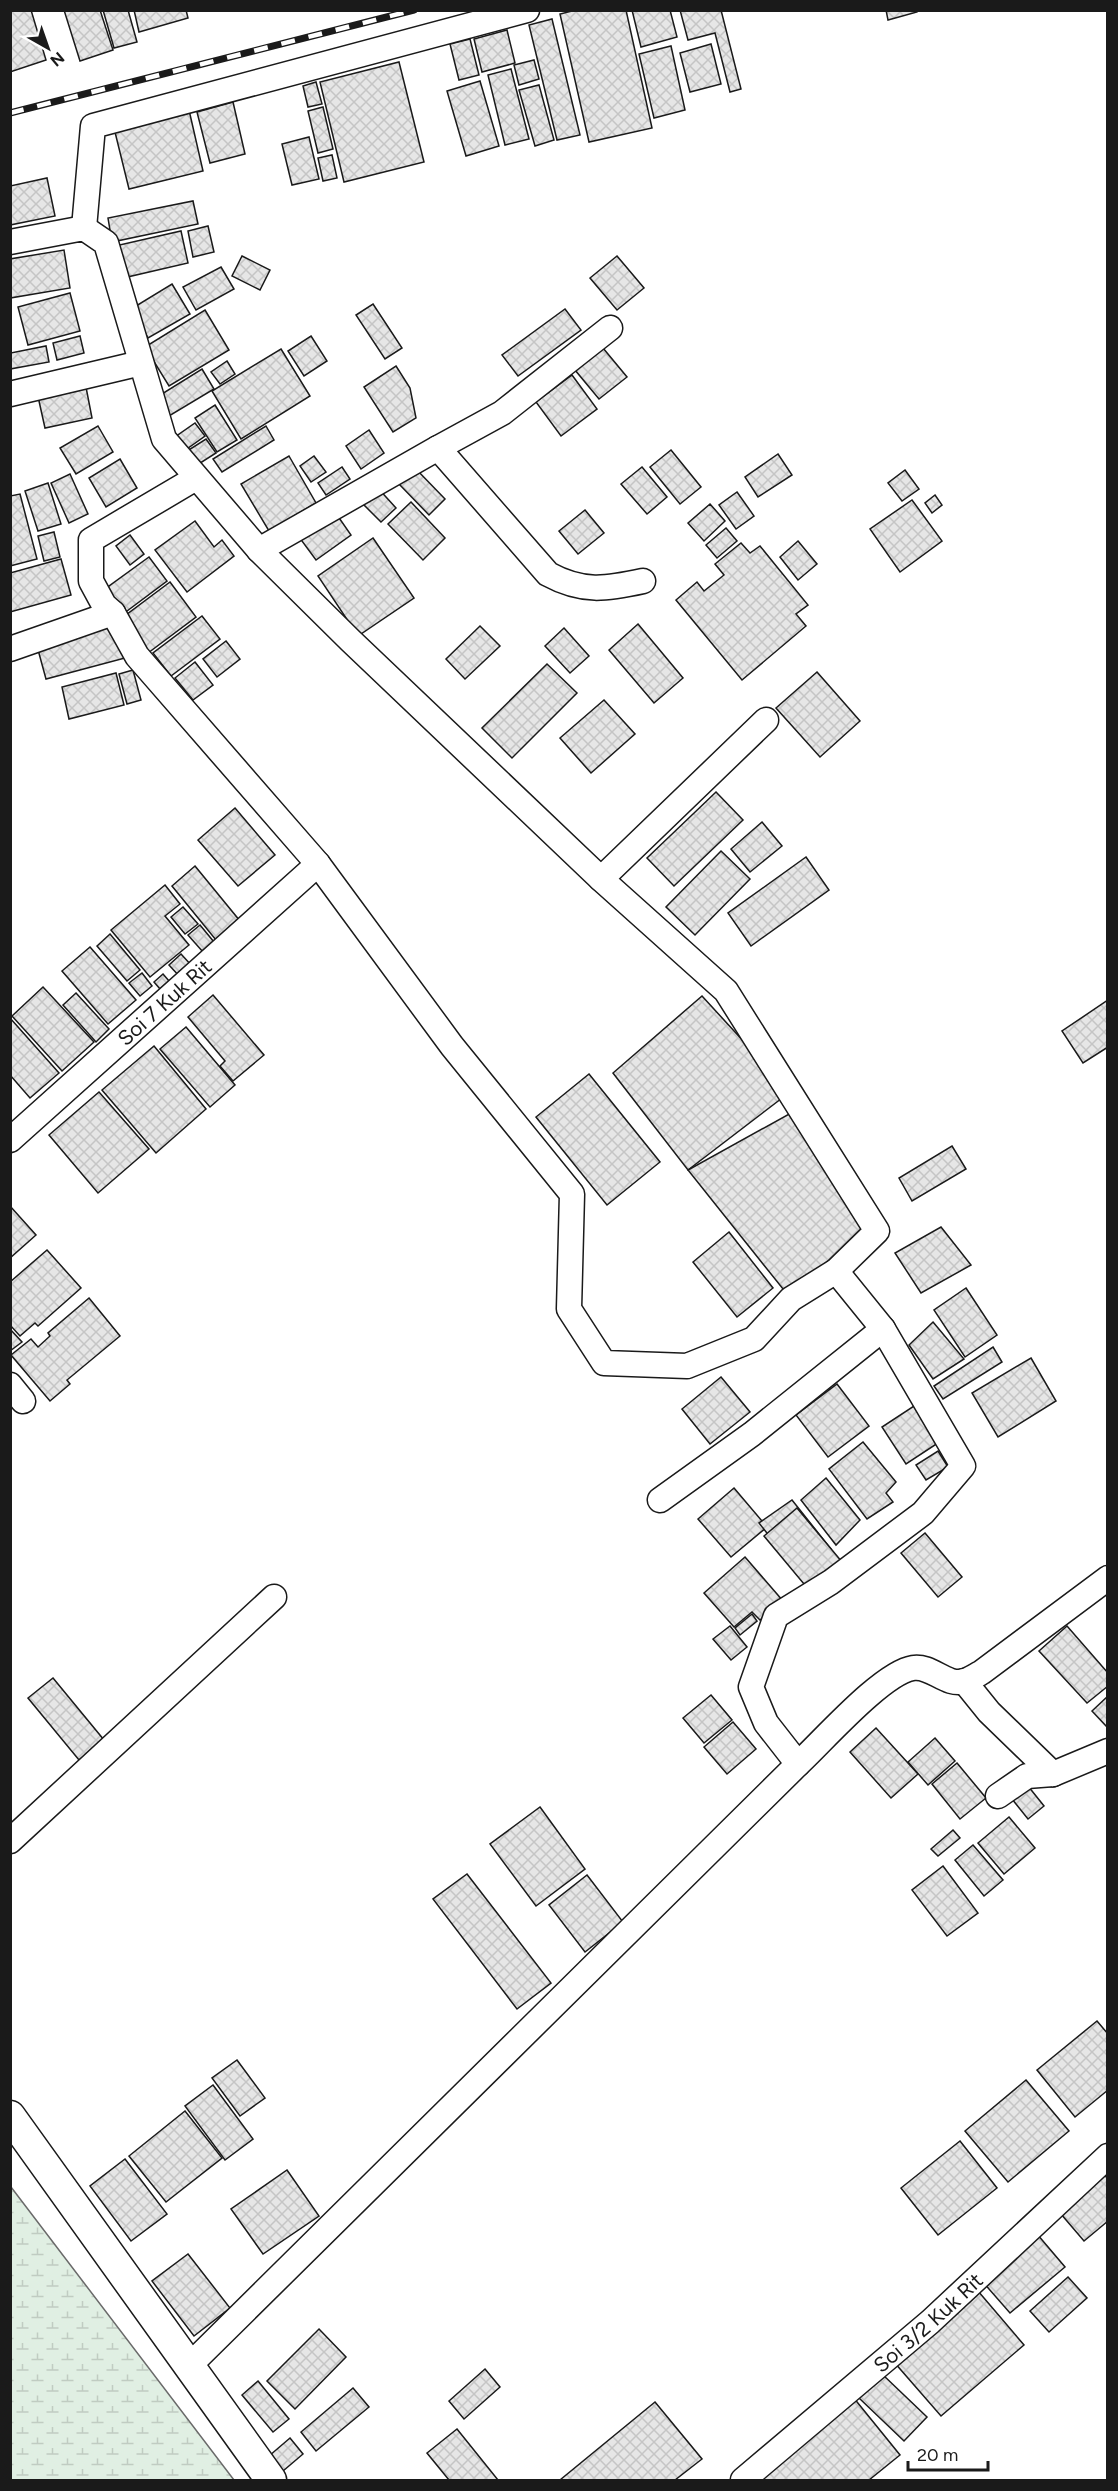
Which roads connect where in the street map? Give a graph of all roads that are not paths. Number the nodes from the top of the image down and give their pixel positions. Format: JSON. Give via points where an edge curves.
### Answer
{"nodes":[{"id":1,"x":527,"y":10,"type":"edge"},
{"id":2,"x":84,"y":228,"type":"junction"},
{"id":3,"x":10,"y":242,"type":"edge"},
{"id":4,"x":610,"y":328,"type":"dead end"},
{"id":5,"x":141,"y":363,"type":"junction"},
{"id":6,"x":10,"y":394,"type":"edge"},
{"id":7,"x":438,"y":448,"type":"junction"},
{"id":8,"x":196,"y":477,"type":"junction"},
{"id":9,"x":260,"y":550,"type":"junction"},
{"id":10,"x":644,"y":581,"type":"dead end"},
{"id":11,"x":114,"y":613,"type":"junction"},
{"id":12,"x":10,"y":649,"type":"edge"},
{"id":13,"x":766,"y":720,"type":"dead end"},
{"id":14,"x":318,"y":864,"type":"junction"},
{"id":15,"x":601,"y":879,"type":"junction"},
{"id":16,"x":10,"y":1140,"type":"edge"},
{"id":17,"x":836,"y":1271,"type":"junction"},
{"id":18,"x":883,"y":1329,"type":"junction"},
{"id":19,"x":660,"y":1500,"type":"dead end"},
{"id":20,"x":1107,"y":1578,"type":"edge"},
{"id":21,"x":274,"y":1597,"type":"dead end"},
{"id":22,"x":964,"y":1681,"type":"junction"},
{"id":23,"x":1107,"y":1751,"type":"edge"},
{"id":24,"x":798,"y":1764,"type":"junction"},
{"id":25,"x":1053,"y":1774,"type":"junction"},
{"id":26,"x":998,"y":1796,"type":"dead end"},
{"id":27,"x":10,"y":1841,"type":"edge"},
{"id":28,"x":10,"y":2116,"type":"edge"},
{"id":29,"x":1107,"y":2156,"type":"edge"},
{"id":30,"x":189,"y":2366,"type":"junction"},
{"id":31,"x":270,"y":2481,"type":"edge"},
{"id":32,"x":742,"y":2481,"type":"edge"}],
"edges":[{"from":1,"to":2,"type":"street","via":[[93,126]]},
{"from":2,"to":3,"type":"street"},
{"from":2,"to":5,"type":"street","via":[[106,243]]},
{"from":4,"to":7,"type":"street","via":[[502,413]]},
{"from":5,"to":6,"type":"street"},
{"from":5,"to":8,"type":"street","via":[[164,439]]},
{"from":7,"to":9,"type":"street"},
{"from":7,"to":10,"type":"street","via":[[548,574],[568,585],[590,588]]},
{"from":8,"to":9,"type":"street"},
{"from":8,"to":11,"type":"street","via":[[91,540],[91,581],[104,605]]},
{"from":9,"to":15,"type":"street"},
{"from":11,"to":12,"type":"street"},
{"from":11,"to":14,"type":"street","via":[[137,656]]},
{"from":13,"to":15,"type":"street"},
{"from":14,"to":16,"type":"street","name":"Soi 7 Kuk Rit"},
{"from":14,"to":17,"type":"street","via":[[452,1046],[572,1194],[569,1309],[603,1363],[687,1366],[754,1339],[792,1299]]},
{"from":15,"to":17,"type":"street","via":[[726,991],[877,1231]]},
{"from":17,"to":18,"type":"street"},
{"from":18,"to":19,"type":"street","via":[[752,1434]]},
{"from":18,"to":24,"type":"street","via":[[963,1466],[923,1513],[831,1582],[776,1616],[751,1687],[766,1723]]},
{"from":20,"to":22,"type":"street","via":[[982,1672]]},
{"from":21,"to":27,"type":"street"},
{"from":22,"to":24,"type":"street","via":[[952,1681],[917,1667],[905,1669],[874,1690]]},
{"from":22,"to":25,"type":"street","via":[[988,1712]]},
{"from":23,"to":25,"type":"street"},
{"from":24,"to":30,"type":"street"},
{"from":25,"to":26,"type":"street","via":[[1027,1776]]},
{"from":28,"to":30,"type":"street"},
{"from":29,"to":32,"type":"street","name":"Soi 3/2 Kuk Rit","via":[[930,2322]]},
{"from":30,"to":31,"type":"street"}]}
